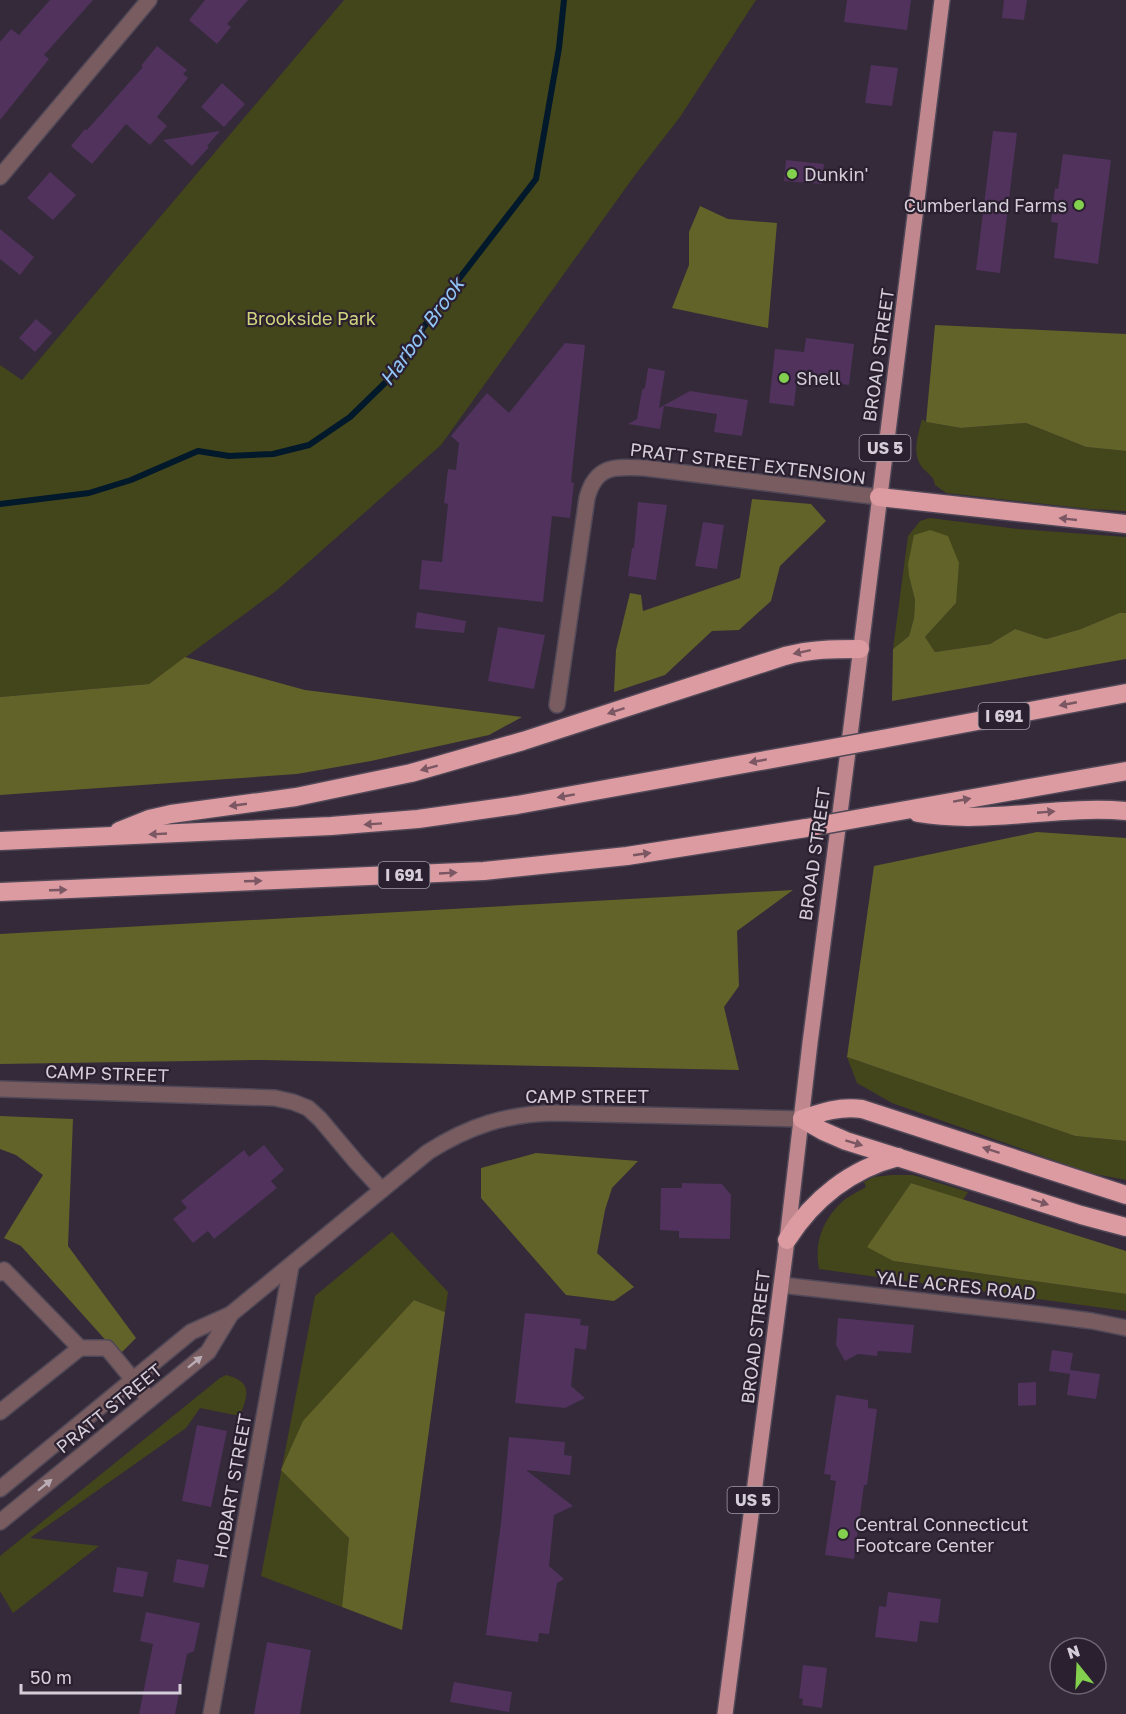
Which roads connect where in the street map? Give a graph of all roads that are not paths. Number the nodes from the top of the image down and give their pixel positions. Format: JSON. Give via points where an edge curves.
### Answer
{"nodes":[{"id":1,"x":149,"y":0,"type":"edge"},
{"id":2,"x":942,"y":0,"type":"edge"},
{"id":3,"x":0,"y":177,"type":"edge"},
{"id":4,"x":879,"y":497,"type":"junction"},
{"id":5,"x":1126,"y":524,"type":"edge"},
{"id":6,"x":860,"y":649,"type":"junction"},
{"id":7,"x":1126,"y":693,"type":"edge"},
{"id":8,"x":557,"y":705,"type":"dead end"},
{"id":9,"x":1126,"y":771,"type":"edge"},
{"id":10,"x":904,"y":810,"type":"junction"},
{"id":11,"x":1126,"y":811,"type":"edge"},
{"id":12,"x":104,"y":836,"type":"junction"},
{"id":13,"x":0,"y":841,"type":"edge"},
{"id":14,"x":0,"y":892,"type":"edge"},
{"id":15,"x":0,"y":1089,"type":"edge"},
{"id":16,"x":802,"y":1119,"type":"junction"},
{"id":17,"x":899,"y":1157,"type":"junction"},
{"id":18,"x":382,"y":1190,"type":"junction"},
{"id":19,"x":1126,"y":1195,"type":"edge"},
{"id":20,"x":1126,"y":1227,"type":"edge"},
{"id":21,"x":787,"y":1240,"type":"junction"},
{"id":22,"x":291,"y":1266,"type":"junction"},
{"id":23,"x":2,"y":1270,"type":"edge"},
{"id":24,"x":781,"y":1285,"type":"junction"},
{"id":25,"x":231,"y":1314,"type":"junction"},
{"id":26,"x":1126,"y":1328,"type":"edge"},
{"id":27,"x":80,"y":1348,"type":"junction"},
{"id":28,"x":133,"y":1380,"type":"junction"},
{"id":29,"x":149,"y":1399,"type":"junction"},
{"id":30,"x":0,"y":1412,"type":"edge"},
{"id":31,"x":0,"y":1489,"type":"edge"},
{"id":32,"x":0,"y":1522,"type":"edge"},
{"id":33,"x":211,"y":1714,"type":"edge"},
{"id":34,"x":725,"y":1714,"type":"edge"}],
"edges":[{"from":1,"to":3,"type":"street"},
{"from":2,"to":4,"type":"main road","name":"BROAD STREET","number":"US 5"},
{"from":5,"to":4,"type":"highway","one_way":true},
{"from":4,"to":6,"type":"main road","name":"BROAD STREET","number":"US 5"},
{"from":4,"to":8,"type":"street","name":"PRATT STREET EXTENSION","via":[[645,468],[618,468],[601,473],[587,498]]},
{"from":6,"to":12,"type":"highway","one_way":true,"via":[[809,650],[785,656],[523,741],[411,772],[286,798],[171,814]]},
{"from":6,"to":16,"type":"main road","name":"BROAD STREET","number":"US 5"},
{"from":7,"to":12,"type":"highway","number":"I 691","one_way":true,"bridge":true,"via":[[517,805],[418,819]]},
{"from":10,"to":9,"type":"highway","number":"I 691","one_way":true},
{"from":10,"to":11,"type":"highway","one_way":true,"via":[[969,818],[1078,810]]},
{"from":14,"to":10,"type":"highway","number":"I 691","one_way":true,"bridge":true,"via":[[494,870],[627,856]]},
{"from":12,"to":13,"type":"highway","number":"I 691"},
{"from":15,"to":18,"type":"street","name":"CAMP STREET","via":[[275,1098],[292,1102],[308,1108],[320,1119]]},
{"from":16,"to":17,"type":"highway","one_way":true,"via":[[835,1137]]},
{"from":16,"to":18,"type":"street","name":"CAMP STREET","via":[[523,1115],[473,1127],[445,1141]]},
{"from":19,"to":16,"type":"highway","one_way":true,"via":[[862,1109],[837,1109]]},
{"from":16,"to":21,"type":"main road","name":"BROAD STREET","number":"US 5"},
{"from":17,"to":20,"type":"highway","one_way":true},
{"from":17,"to":21,"type":"highway","via":[[867,1167],[840,1183],[817,1203]]},
{"from":18,"to":22,"type":"street","name":"PRATT STREET"},
{"from":21,"to":24,"type":"main road","name":"BROAD STREET","number":"US 5"},
{"from":22,"to":25,"type":"street","name":"PRATT STREET"},
{"from":22,"to":33,"type":"street","name":"HOBART STREET"},
{"from":23,"to":27,"type":"street"},
{"from":24,"to":26,"type":"street","name":"YALE ACRES ROAD","via":[[1038,1314]]},
{"from":24,"to":34,"type":"main road","name":"BROAD STREET","number":"US 5"},
{"from":25,"to":28,"type":"street","name":"PRATT STREET","via":[[191,1332]]},
{"from":29,"to":25,"type":"street","name":"PRATT STREET","one_way":true,"via":[[208,1352]]},
{"from":27,"to":28,"type":"street","via":[[107,1348]]},
{"from":27,"to":30,"type":"street"},
{"from":28,"to":29,"type":"street"},
{"from":28,"to":31,"type":"street","name":"PRATT STREET"},
{"from":32,"to":29,"type":"street","name":"PRATT STREET","one_way":true}]}
